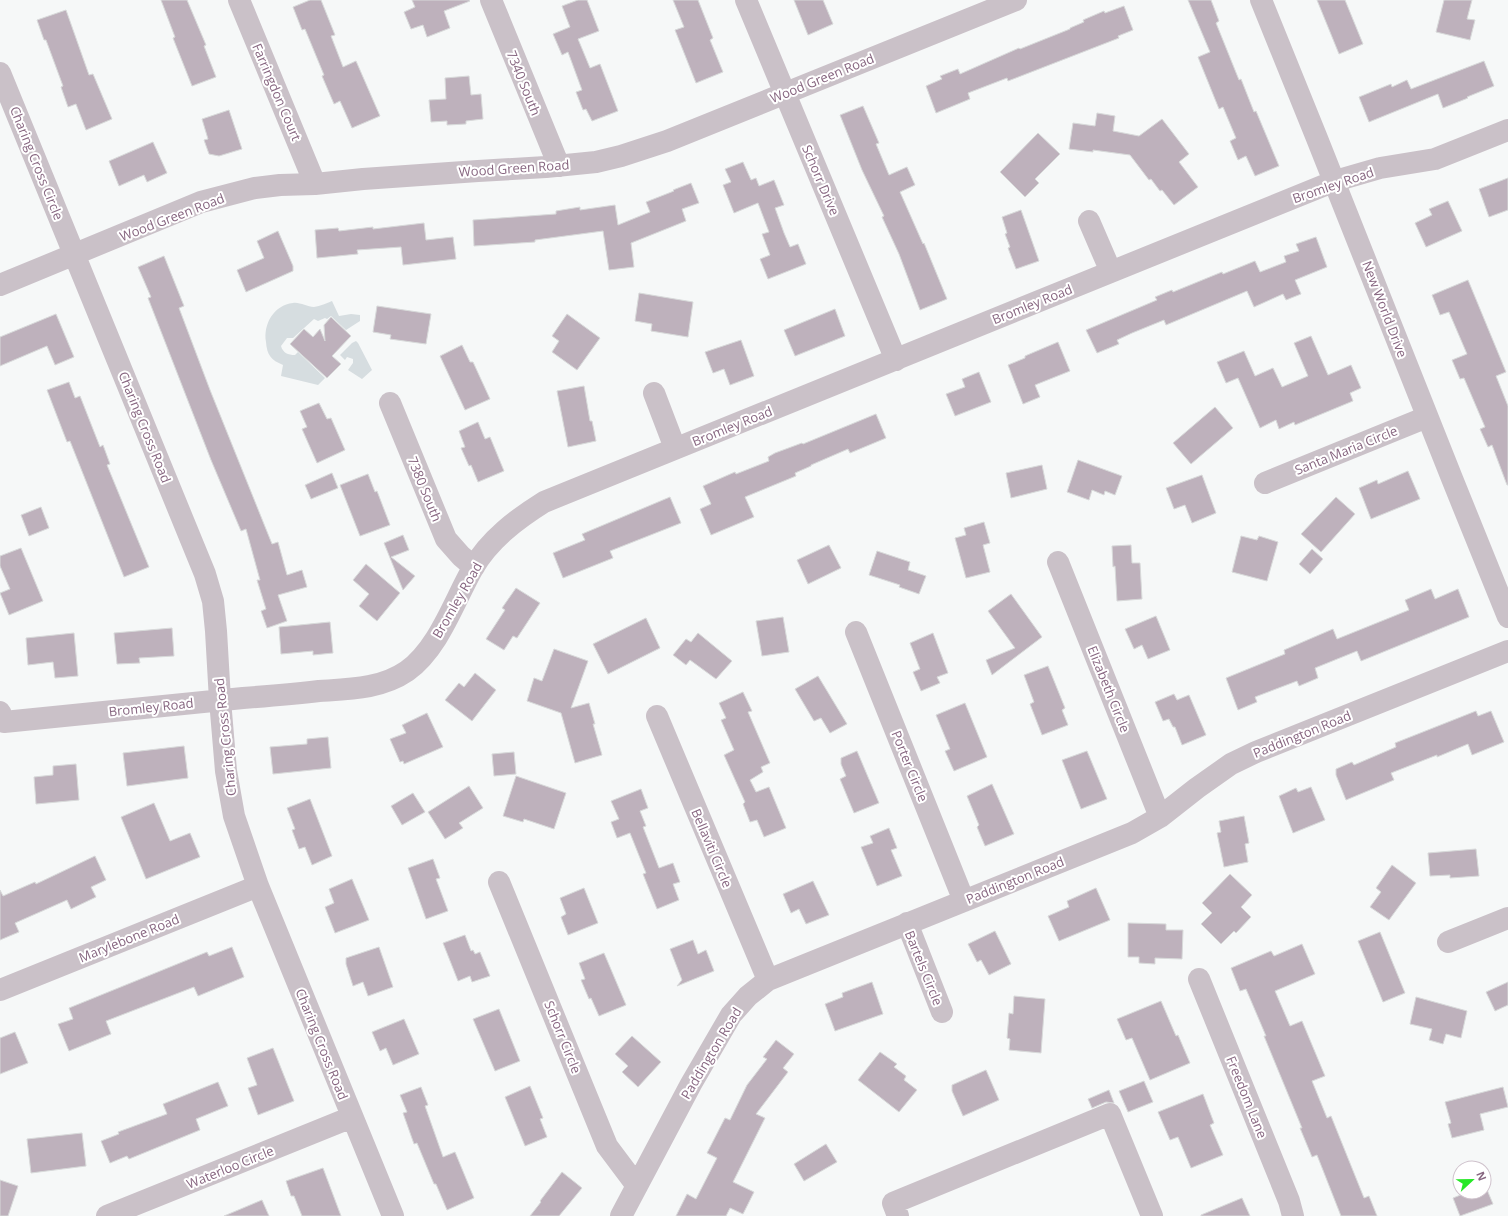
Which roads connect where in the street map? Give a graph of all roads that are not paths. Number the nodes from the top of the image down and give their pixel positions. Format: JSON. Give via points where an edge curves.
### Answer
{"nodes":[{"id":1,"x":239,"y":0,"type":"edge"},
{"id":2,"x":490,"y":0,"type":"edge"},
{"id":3,"x":746,"y":0,"type":"edge"},
{"id":4,"x":1261,"y":0,"type":"edge"},
{"id":5,"x":1008,"y":1,"type":"edge"},
{"id":6,"x":0,"y":73,"type":"edge"},
{"id":7,"x":784,"y":94,"type":"junction"},
{"id":8,"x":1508,"y":130,"type":"edge"},
{"id":9,"x":558,"y":166,"type":"junction"},
{"id":10,"x":1335,"y":182,"type":"junction"},
{"id":11,"x":315,"y":184,"type":"junction"},
{"id":12,"x":1089,"y":221,"type":"dead end"},
{"id":13,"x":75,"y":254,"type":"junction"},
{"id":14,"x":1111,"y":272,"type":"junction"},
{"id":15,"x":0,"y":285,"type":"edge"},
{"id":16,"x":896,"y":360,"type":"junction"},
{"id":17,"x":654,"y":393,"type":"dead end"},
{"id":18,"x":390,"y":403,"type":"dead end"},
{"id":19,"x":1427,"y":417,"type":"junction"},
{"id":20,"x":675,"y":448,"type":"junction"},
{"id":21,"x":1265,"y":482,"type":"dead end"},
{"id":22,"x":1058,"y":562,"type":"dead end"},
{"id":23,"x":474,"y":567,"type":"junction"},
{"id":24,"x":1508,"y":617,"type":"edge"},
{"id":25,"x":856,"y":632,"type":"dead end"},
{"id":26,"x":1508,"y":651,"type":"edge"},
{"id":27,"x":220,"y":700,"type":"junction"},
{"id":28,"x":657,"y":716,"type":"dead end"},
{"id":29,"x":2,"y":717,"type":"edge"},
{"id":30,"x":1160,"y":817,"type":"junction"},
{"id":31,"x":499,"y":882,"type":"dead end"},
{"id":32,"x":258,"y":886,"type":"junction"},
{"id":33,"x":964,"y":901,"type":"junction"},
{"id":34,"x":1508,"y":918,"type":"edge"},
{"id":35,"x":907,"y":923,"type":"junction"},
{"id":36,"x":1448,"y":942,"type":"dead end"},
{"id":37,"x":1199,"y":979,"type":"dead end"},
{"id":38,"x":768,"y":980,"type":"junction"},
{"id":39,"x":0,"y":990,"type":"edge"},
{"id":40,"x":942,"y":1012,"type":"dead end"},
{"id":41,"x":352,"y":1117,"type":"junction"},
{"id":42,"x":638,"y":1186,"type":"junction"},
{"id":43,"x":896,"y":1209,"type":"edge"},
{"id":44,"x":107,"y":1216,"type":"edge"},
{"id":45,"x":393,"y":1216,"type":"edge"},
{"id":46,"x":621,"y":1216,"type":"edge"},
{"id":47,"x":1152,"y":1216,"type":"edge"},
{"id":48,"x":1293,"y":1216,"type":"edge"}],
"edges":[{"from":1,"to":11,"type":"street","name":"Farringdon Court"},
{"from":2,"to":9,"type":"street","name":"7340 South"},
{"from":3,"to":7,"type":"street","name":"Schorr Drive"},
{"from":4,"to":10,"type":"street","name":"New World Drive"},
{"from":5,"to":7,"type":"street","name":"Wood Green Road"},
{"from":6,"to":13,"type":"street","name":"Charing Cross Circle"},
{"from":7,"to":9,"type":"street","name":"Wood Green Road","via":[[651,147],[596,162]]},
{"from":7,"to":16,"type":"street","name":"Schorr Drive"},
{"from":8,"to":10,"type":"street","name":"Bromley Road","via":[[1435,159],[1380,168]]},
{"from":9,"to":11,"type":"street","name":"Wood Green Road"},
{"from":10,"to":14,"type":"street","name":"Bromley Road"},
{"from":10,"to":19,"type":"street","name":"New World Drive"},
{"from":11,"to":13,"type":"street","name":"Wood Green Road","via":[[256,188],[202,202]]},
{"from":12,"to":14,"type":"street"},
{"from":13,"to":15,"type":"street","name":"Wood Green Road"},
{"from":13,"to":27,"type":"street","name":"Charing Cross Road","via":[[205,574],[213,601]]},
{"from":14,"to":16,"type":"street","name":"Bromley Road"},
{"from":16,"to":20,"type":"street","name":"Bromley Road"},
{"from":17,"to":20,"type":"street"},
{"from":18,"to":23,"type":"street","name":"7380 South","via":[[446,539]]},
{"from":19,"to":21,"type":"street","name":"Santa Maria Circle"},
{"from":19,"to":24,"type":"street","name":"New World Drive"},
{"from":20,"to":23,"type":"street","name":"Bromley Road","via":[[544,502],[519,518],[496,538]]},
{"from":22,"to":30,"type":"street","name":"Elizabeth Circle"},
{"from":23,"to":27,"type":"street","name":"Bromley Road","via":[[436,638],[420,660],[390,680],[368,688]]},
{"from":25,"to":33,"type":"street","name":"Porter Circle"},
{"from":26,"to":30,"type":"street","name":"Paddington Road","via":[[1256,752],[1231,764]]},
{"from":27,"to":29,"type":"street","name":"Bromley Road"},
{"from":27,"to":32,"type":"street","name":"Charing Cross Road","via":[[226,771],[234,816]]},
{"from":28,"to":38,"type":"street","name":"Bellaviti Circle"},
{"from":30,"to":33,"type":"street","name":"Paddington Road","via":[[1132,832]]},
{"from":31,"to":42,"type":"street","name":"Schorr Circle","via":[[607,1146]]},
{"from":32,"to":39,"type":"street","name":"Marylebone Road"},
{"from":32,"to":41,"type":"street","name":"Charing Cross Road"},
{"from":33,"to":35,"type":"street","name":"Paddington Road"},
{"from":34,"to":36,"type":"street"},
{"from":35,"to":38,"type":"street","name":"Paddington Road"},
{"from":35,"to":40,"type":"street","name":"Bartels Circle"},
{"from":37,"to":48,"type":"street","name":"Freedom Lane"},
{"from":38,"to":42,"type":"street","name":"Paddington Road","via":[[748,996],[731,1015],[691,1084]]},
{"from":41,"to":44,"type":"street","name":"Waterloo Circle"},
{"from":41,"to":45,"type":"street","name":"Charing Cross Road"},
{"from":42,"to":46,"type":"street","name":"Paddington Road"},
{"from":43,"to":47,"type":"street","via":[[1110,1114]]}]}
